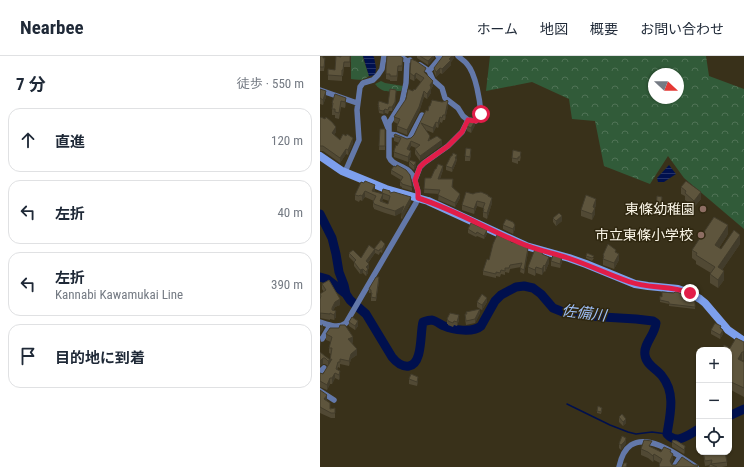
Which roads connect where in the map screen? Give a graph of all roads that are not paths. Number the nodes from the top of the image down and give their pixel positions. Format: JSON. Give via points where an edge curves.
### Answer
{"nodes":[{"id":1,"x":384,"y":56,"type":"edge"},
{"id":2,"x":400,"y":56,"type":"edge"},
{"id":3,"x":438,"y":56,"type":"edge"},
{"id":4,"x":458,"y":56,"type":"edge"},
{"id":5,"x":411,"y":59,"type":"edge"},
{"id":6,"x":428,"y":71,"type":"junction"},
{"id":7,"x":320,"y":90,"type":"edge"},
{"id":8,"x":357,"y":103,"type":"junction"},
{"id":9,"x":422,"y":115,"type":"edge"},
{"id":10,"x":384,"y":118,"type":"dead end"},
{"id":11,"x":468,"y":120,"type":"junction"},
{"id":12,"x":389,"y":132,"type":"junction"},
{"id":13,"x":320,"y":156,"type":"edge"},
{"id":14,"x":345,"y":172,"type":"junction"},
{"id":15,"x":415,"y":180,"type":"junction"},
{"id":16,"x":418,"y":198,"type":"junction"},
{"id":17,"x":320,"y":322,"type":"edge"},
{"id":18,"x":338,"y":326,"type":"junction"},
{"id":19,"x":320,"y":339,"type":"edge"},
{"id":20,"x":744,"y":342,"type":"edge"},
{"id":21,"x":320,"y":391,"type":"edge"},
{"id":22,"x":334,"y":400,"type":"dead end"},
{"id":23,"x":680,"y":456,"type":"junction"},
{"id":24,"x":619,"y":467,"type":"edge"},
{"id":25,"x":674,"y":467,"type":"edge"},
{"id":26,"x":696,"y":467,"type":"edge"}],
"edges":[{"from":1,"to":8,"type":"street","via":[[382,69],[378,75],[360,87]]},
{"from":2,"to":5,"type":"street"},
{"from":3,"to":6,"type":"street","via":[[440,58]]},
{"from":4,"to":11,"type":"street","via":[[473,73],[481,110],[476,121]]},
{"from":5,"to":6,"type":"street"},
{"from":5,"to":12,"type":"street","via":[[404,95],[389,123]]},
{"from":6,"to":11,"type":"street","via":[[442,88],[444,101],[458,108]]},
{"from":7,"to":8,"type":"street"},
{"from":8,"to":14,"type":"street","via":[[359,140]]},
{"from":9,"to":12,"type":"street","via":[[408,140]]},
{"from":10,"to":12,"type":"street"},
{"from":11,"to":15,"type":"street","via":[[462,132],[448,146],[420,167]]},
{"from":12,"to":15,"type":"street","via":[[389,159],[410,172]]},
{"from":13,"to":14,"type":"main road"},
{"from":14,"to":16,"type":"main road","via":[[386,189]]},
{"from":15,"to":16,"type":"street"},
{"from":16,"to":18,"type":"street","via":[[354,311],[346,323]]},
{"from":16,"to":20,"type":"main road","via":[[441,206],[526,246],[575,260],[635,284],[678,289],[695,295],[728,330]]},
{"from":17,"to":18,"type":"street"},
{"from":18,"to":19,"type":"street","via":[[336,329],[328,329]]},
{"from":21,"to":22,"type":"street"},
{"from":23,"to":24,"type":"street","via":[[662,446],[643,441],[624,451]]},
{"from":23,"to":25,"type":"street"},
{"from":23,"to":26,"type":"street"}]}
